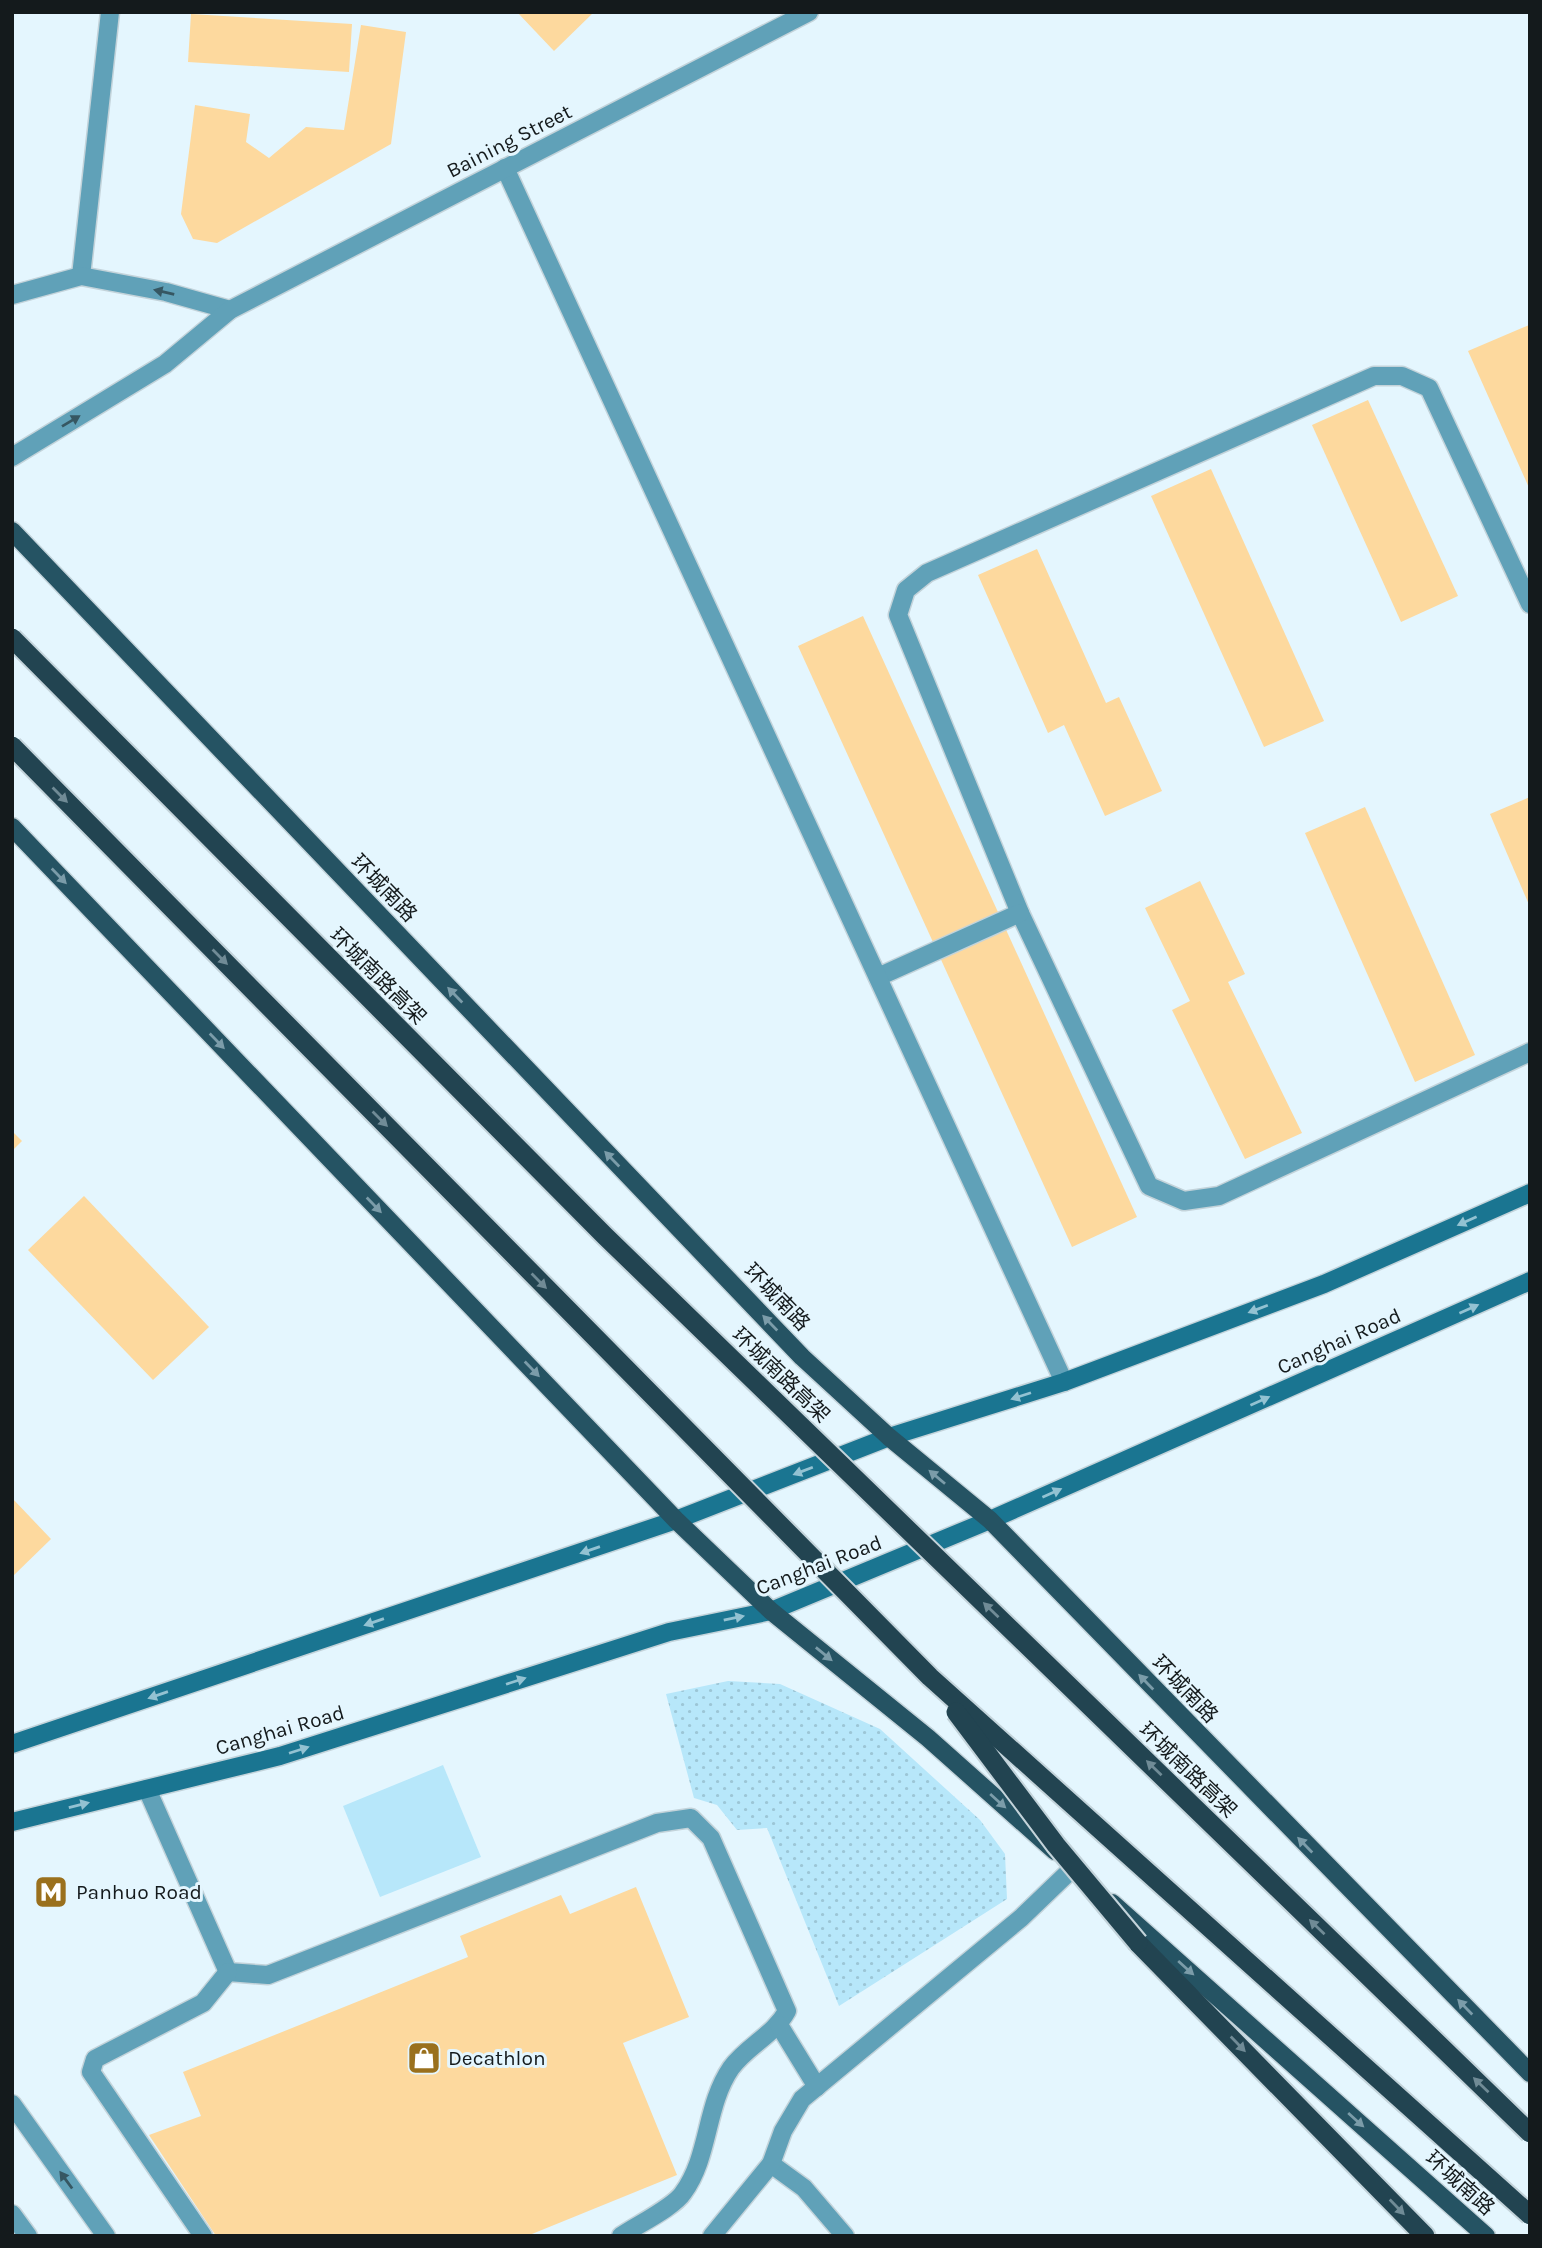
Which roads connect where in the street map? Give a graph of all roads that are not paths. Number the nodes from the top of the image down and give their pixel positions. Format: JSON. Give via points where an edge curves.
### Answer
{"nodes":[{"id":1,"x":110,"y":12,"type":"edge"},
{"id":2,"x":809,"y":12,"type":"edge"},
{"id":3,"x":505,"y":168,"type":"junction"},
{"id":4,"x":81,"y":276,"type":"junction"},
{"id":5,"x":12,"y":295,"type":"edge"},
{"id":6,"x":230,"y":310,"type":"junction"},
{"id":7,"x":12,"y":457,"type":"edge"},
{"id":8,"x":12,"y":531,"type":"edge"},
{"id":9,"x":1530,"y":604,"type":"edge"},
{"id":10,"x":12,"y":636,"type":"edge"},
{"id":11,"x":12,"y":746,"type":"edge"},
{"id":12,"x":12,"y":827,"type":"edge"},
{"id":13,"x":1020,"y":913,"type":"junction"},
{"id":14,"x":878,"y":977,"type":"junction"},
{"id":15,"x":1530,"y":1052,"type":"edge"},
{"id":16,"x":1530,"y":1193,"type":"edge"},
{"id":17,"x":1530,"y":1281,"type":"edge"},
{"id":18,"x":1064,"y":1382,"type":"junction"},
{"id":19,"x":890,"y":1437,"type":"junction"},
{"id":20,"x":677,"y":1520,"type":"junction"},
{"id":21,"x":990,"y":1520,"type":"junction"},
{"id":22,"x":771,"y":1611,"type":"junction"},
{"id":23,"x":930,"y":1677,"type":"junction"},
{"id":24,"x":12,"y":1744,"type":"edge"},
{"id":25,"x":147,"y":1789,"type":"junction"},
{"id":26,"x":12,"y":1822,"type":"edge"},
{"id":27,"x":1073,"y":1868,"type":"junction"},
{"id":28,"x":228,"y":1972,"type":"junction"},
{"id":29,"x":779,"y":2025,"type":"junction"},
{"id":30,"x":1530,"y":2073,"type":"edge"},
{"id":31,"x":817,"y":2087,"type":"junction"},
{"id":32,"x":12,"y":2104,"type":"edge"},
{"id":33,"x":1530,"y":2133,"type":"edge"},
{"id":34,"x":771,"y":2164,"type":"junction"},
{"id":35,"x":12,"y":2214,"type":"edge"},
{"id":36,"x":1530,"y":2215,"type":"edge"},
{"id":37,"x":28,"y":2236,"type":"edge"},
{"id":38,"x":106,"y":2236,"type":"edge"},
{"id":39,"x":203,"y":2236,"type":"edge"},
{"id":40,"x":621,"y":2236,"type":"edge"},
{"id":41,"x":712,"y":2236,"type":"edge"},
{"id":42,"x":845,"y":2236,"type":"edge"},
{"id":43,"x":1425,"y":2236,"type":"edge"},
{"id":44,"x":1486,"y":2236,"type":"edge"}],
"edges":[{"from":1,"to":4,"type":"street"},
{"from":2,"to":3,"type":"street","name":"Baining Street"},
{"from":3,"to":6,"type":"street","name":"Baining Street"},
{"from":3,"to":14,"type":"street"},
{"from":4,"to":5,"type":"street"},
{"from":6,"to":4,"type":"street","one_way":true},
{"from":7,"to":6,"type":"street","name":"Baining Street","one_way":true,"via":[[165,364]]},
{"from":19,"to":8,"type":"main road","name":"环城南路","one_way":true,"via":[[802,1357]]},
{"from":9,"to":13,"type":"street","via":[[1429,388],[1402,376],[1374,376],[926,573],[906,590],[898,615]]},
{"from":33,"to":10,"type":"highway","name":"环城南路高架","one_way":true,"bridge":true,"via":[[605,1236]]},
{"from":11,"to":23,"type":"highway","one_way":true,"bridge":true},
{"from":12,"to":20,"type":"main road","name":"环城南路","one_way":true},
{"from":13,"to":14,"type":"street"},
{"from":13,"to":15,"type":"street","via":[[1149,1186],[1184,1201],[1219,1196]]},
{"from":14,"to":18,"type":"street"},
{"from":16,"to":18,"type":"main road","one_way":true,"via":[[1324,1284]]},
{"from":21,"to":17,"type":"main road","name":"Canghai Road","one_way":true},
{"from":18,"to":19,"type":"main road","one_way":true},
{"from":19,"to":20,"type":"main road","one_way":true},
{"from":21,"to":19,"type":"main road","name":"环城南路","one_way":true},
{"from":20,"to":22,"type":"main road","name":"环城南路"},
{"from":20,"to":24,"type":"main road","one_way":true},
{"from":21,"to":22,"type":"main road","name":"Canghai Road"},
{"from":30,"to":21,"type":"main road","name":"环城南路","one_way":true},
{"from":25,"to":22,"type":"main road","name":"Canghai Road","one_way":true,"via":[[281,1756],[669,1632]]},
{"from":22,"to":27,"type":"main road","name":"环城南路","one_way":true,"via":[[928,1738]]},
{"from":23,"to":36,"type":"highway","bridge":true},
{"from":23,"to":43,"type":"highway","one_way":true,"bridge":true,"via":[[1056,1845],[1138,1943]]},
{"from":26,"to":25,"type":"main road","name":"Canghai Road","one_way":true},
{"from":25,"to":28,"type":"street"},
{"from":27,"to":31,"type":"street","via":[[1021,1918]]},
{"from":27,"to":44,"type":"main road","name":"环城南路","one_way":true},
{"from":28,"to":29,"type":"street","via":[[268,1975],[657,1823],[691,1818],[710,1838],[787,2011]]},
{"from":28,"to":39,"type":"street","via":[[203,2003],[96,2059],[92,2073]]},
{"from":29,"to":31,"type":"street"},
{"from":29,"to":40,"type":"street","via":[[731,2069],[712,2108],[702,2151],[683,2195]]},
{"from":31,"to":34,"type":"street","via":[[802,2099]]},
{"from":38,"to":32,"type":"street","one_way":true},
{"from":34,"to":41,"type":"street"},
{"from":34,"to":42,"type":"street","via":[[804,2188]]},
{"from":35,"to":37,"type":"street"}]}
